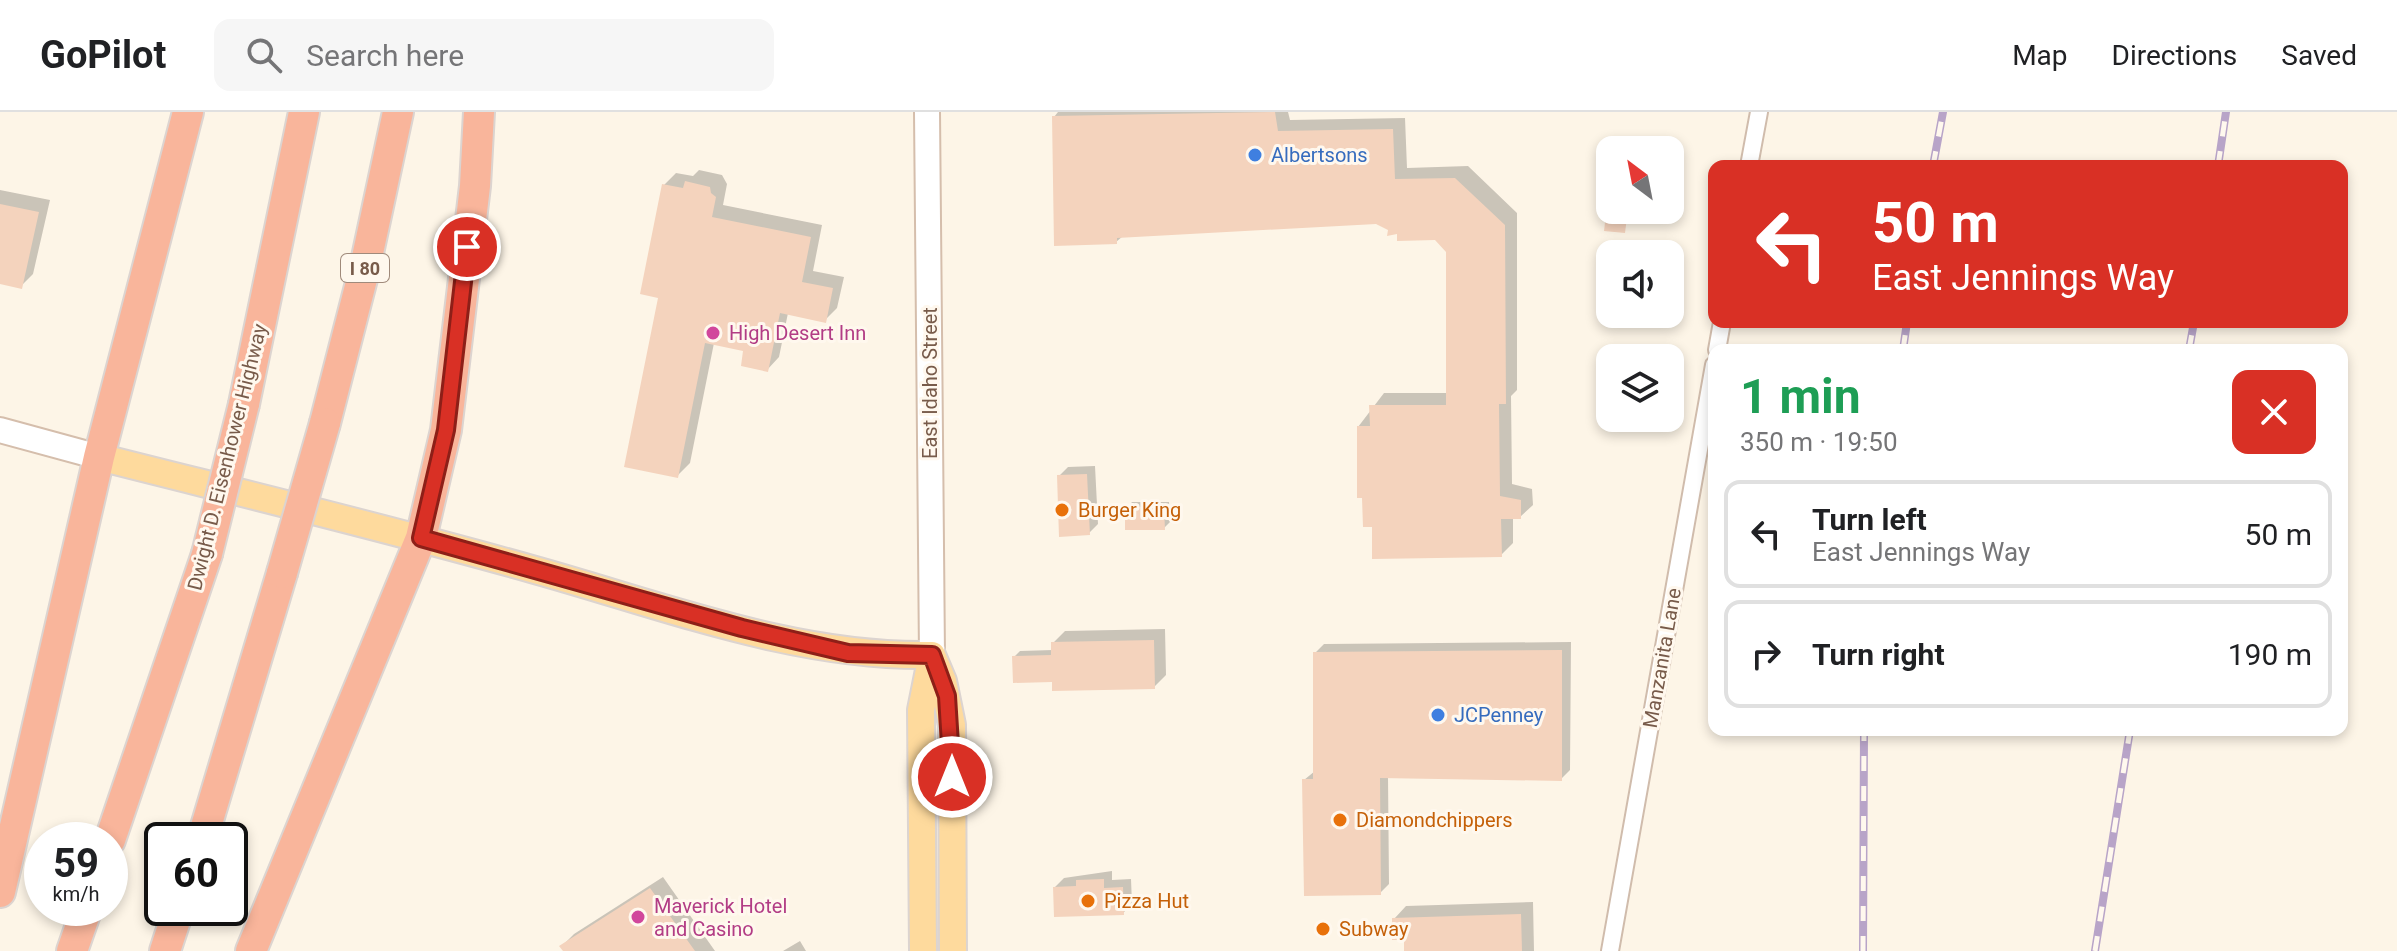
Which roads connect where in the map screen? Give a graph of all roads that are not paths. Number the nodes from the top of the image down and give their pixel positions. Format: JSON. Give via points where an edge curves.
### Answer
{"nodes":[{"id":1,"x":188,"y":112,"type":"edge"},
{"id":2,"x":304,"y":112,"type":"edge"},
{"id":3,"x":398,"y":112,"type":"edge"},
{"id":4,"x":479,"y":112,"type":"edge"},
{"id":5,"x":927,"y":112,"type":"edge"},
{"id":6,"x":1759,"y":112,"type":"edge"},
{"id":7,"x":1750,"y":160,"type":"edge"},
{"id":8,"x":1708,"y":399,"type":"edge"},
{"id":9,"x":0,"y":430,"type":"edge"},
{"id":10,"x":99,"y":457,"type":"junction"},
{"id":11,"x":421,"y":538,"type":"junction"},
{"id":12,"x":932,"y":655,"type":"junction"},
{"id":13,"x":116,"y":822,"type":"edge"},
{"id":14,"x":207,"y":822,"type":"edge"},
{"id":15,"x":0,"y":892,"type":"edge"},
{"id":16,"x":81,"y":926,"type":"edge"},
{"id":17,"x":173,"y":926,"type":"edge"},
{"id":18,"x":72,"y":951,"type":"edge"},
{"id":19,"x":165,"y":951,"type":"edge"},
{"id":20,"x":251,"y":951,"type":"edge"},
{"id":21,"x":923,"y":951,"type":"edge"},
{"id":22,"x":953,"y":951,"type":"edge"},
{"id":23,"x":1610,"y":951,"type":"edge"}],
"edges":[{"from":1,"to":10,"type":"highway"},
{"from":2,"to":13,"type":"highway","name":"Dwight D. Eisenhower Highway","bridge":true,"via":[[207,554]]},
{"from":3,"to":14,"type":"highway","number":"I 80","bridge":true,"via":[[325,423]]},
{"from":4,"to":11,"type":"highway","via":[[446,430]]},
{"from":5,"to":12,"type":"street","name":"East Idaho Street"},
{"from":6,"to":7,"type":"street"},
{"from":8,"to":23,"type":"street","name":"Manzanita Lane"},
{"from":9,"to":10,"type":"street"},
{"from":10,"to":11,"type":"main road"},
{"from":10,"to":15,"type":"highway"},
{"from":11,"to":12,"type":"main road","via":[[848,653]]},
{"from":11,"to":20,"type":"highway"},
{"from":12,"to":21,"type":"main road","name":"East Idaho Street","via":[[921,710]]},
{"from":12,"to":22,"type":"main road","name":"East Idaho Street","via":[[952,725]]},
{"from":16,"to":18,"type":"highway"},
{"from":17,"to":19,"type":"highway"}]}
